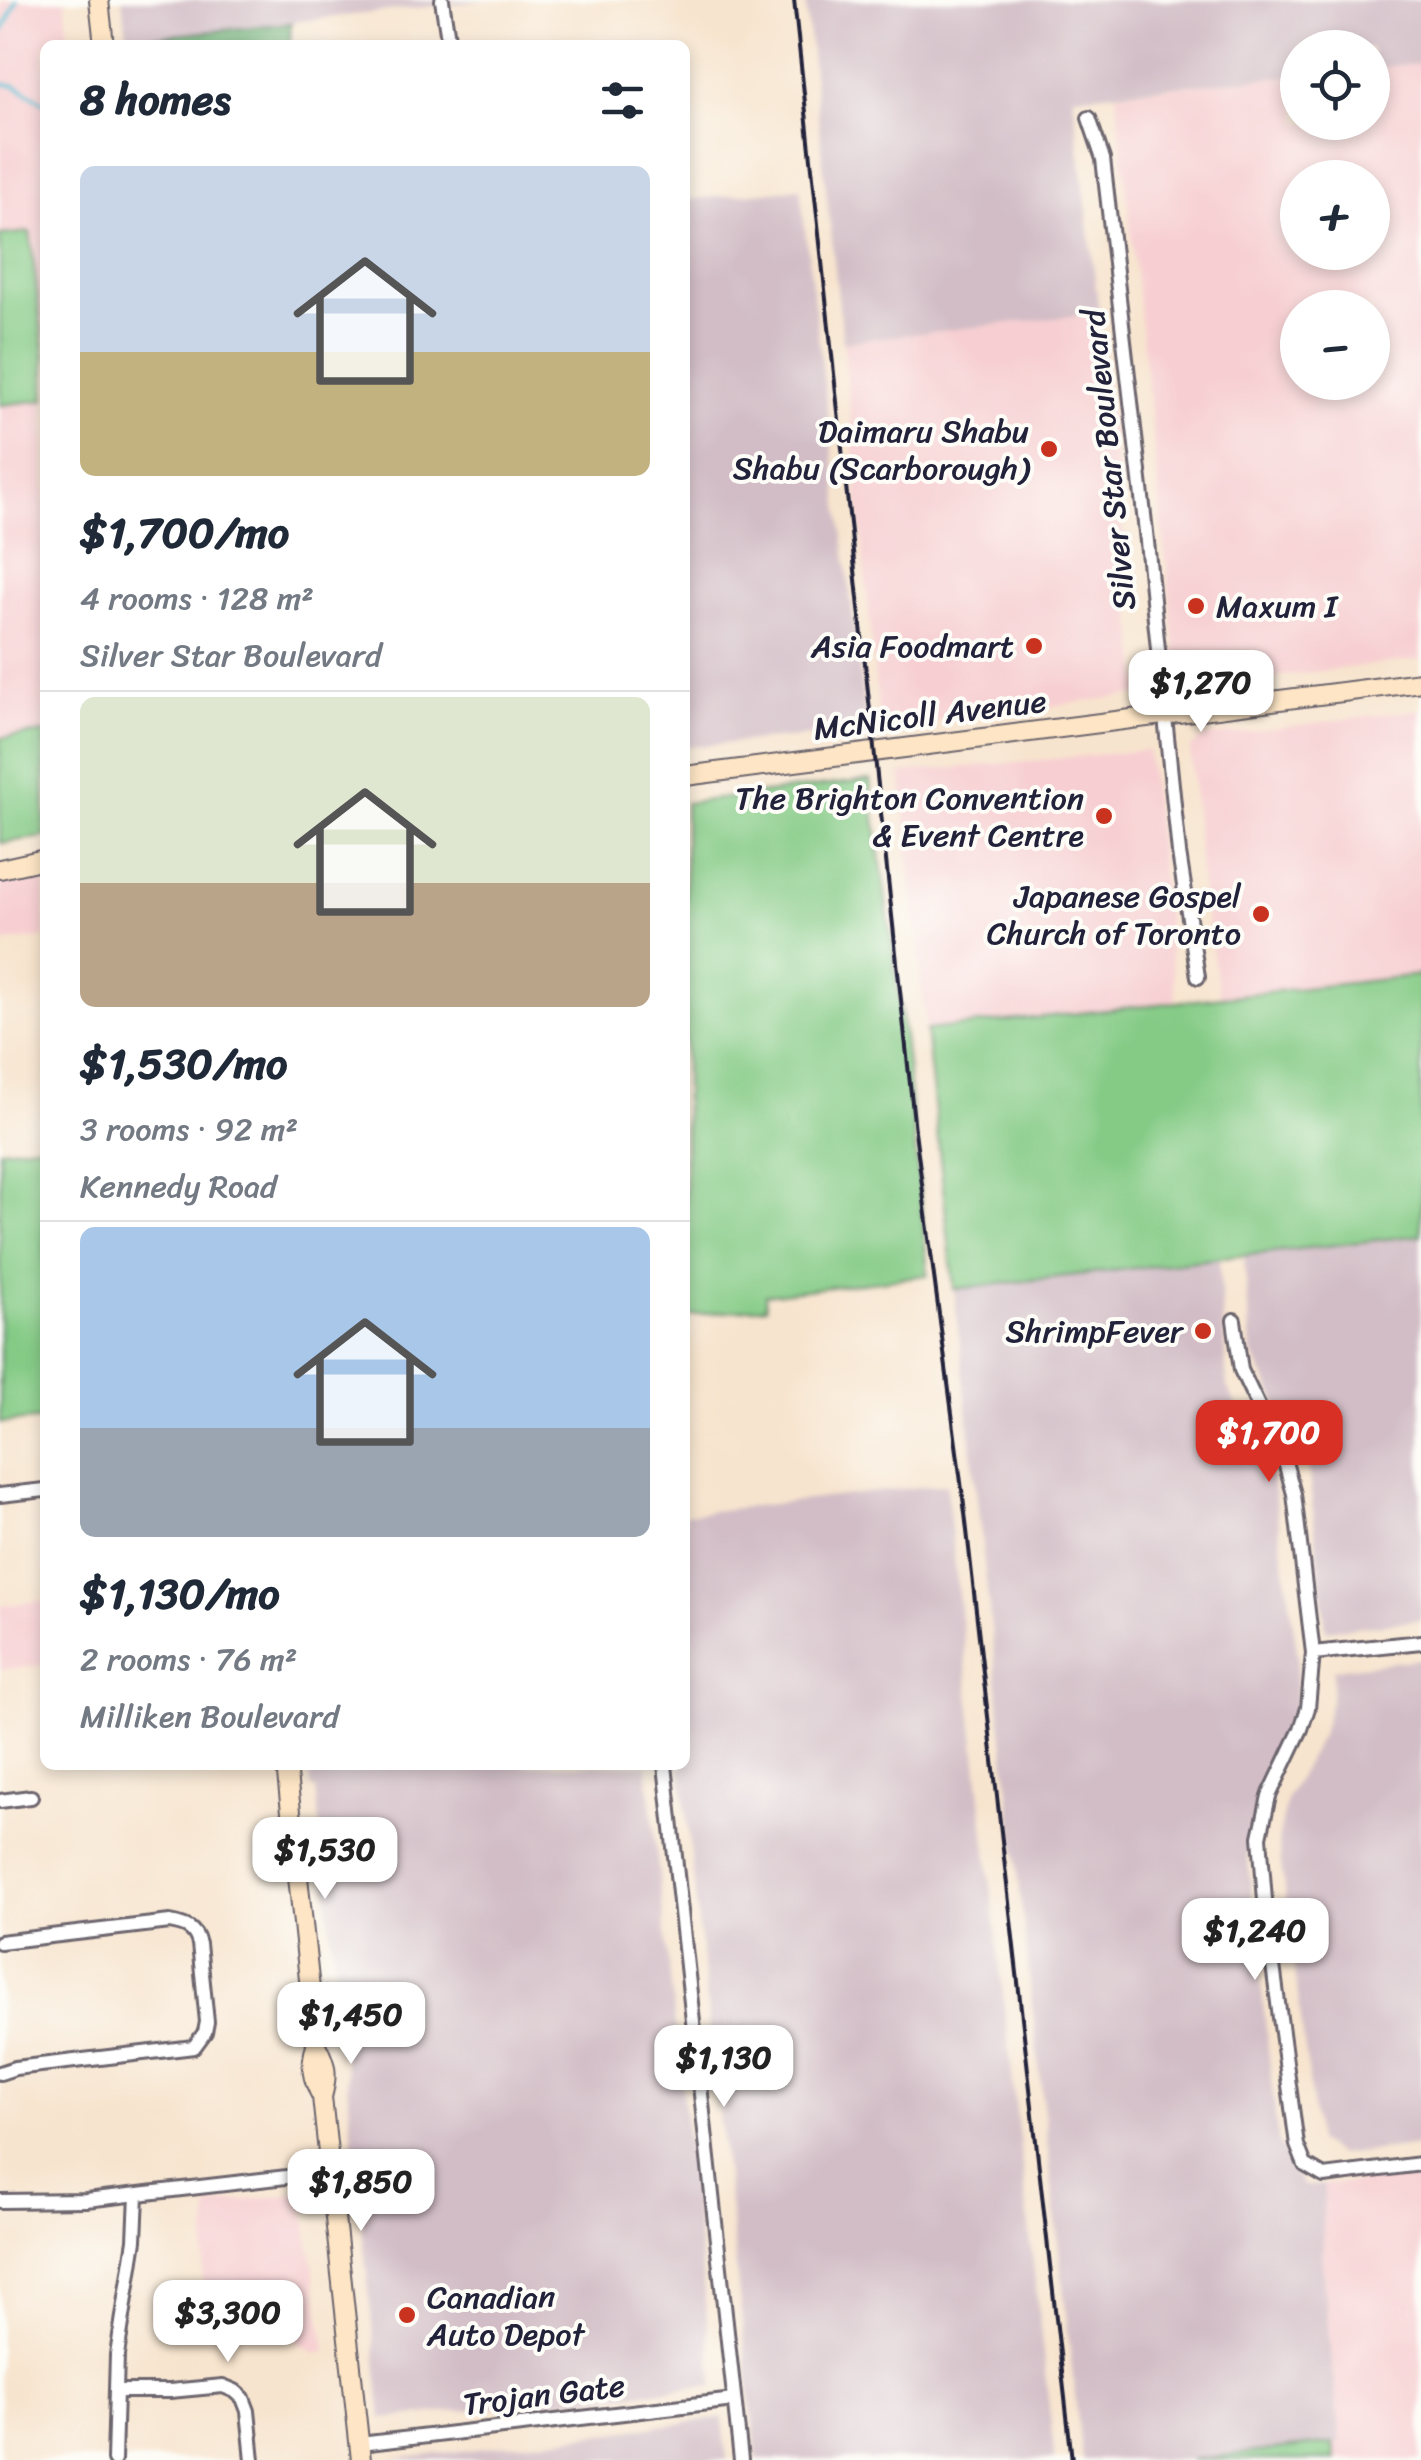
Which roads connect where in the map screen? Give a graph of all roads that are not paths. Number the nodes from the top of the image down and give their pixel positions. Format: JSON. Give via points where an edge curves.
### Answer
{"nodes":[{"id":1,"x":100,"y":0,"type":"edge"},
{"id":2,"x":442,"y":0,"type":"edge"},
{"id":3,"x":104,"y":40,"type":"edge"},
{"id":4,"x":448,"y":40,"type":"edge"},
{"id":5,"x":1089,"y":118,"type":"dead end"},
{"id":6,"x":1421,"y":682,"type":"edge"},
{"id":7,"x":1164,"y":716,"type":"junction"},
{"id":8,"x":690,"y":775,"type":"edge"},
{"id":9,"x":40,"y":860,"type":"edge"},
{"id":10,"x":0,"y":869,"type":"edge"},
{"id":11,"x":1198,"y":977,"type":"dead end"},
{"id":12,"x":1234,"y":1320,"type":"dead end"},
{"id":13,"x":40,"y":1491,"type":"edge"},
{"id":14,"x":0,"y":1495,"type":"edge"},
{"id":15,"x":1421,"y":1642,"type":"edge"},
{"id":16,"x":1312,"y":1654,"type":"junction"},
{"id":17,"x":287,"y":1770,"type":"edge"},
{"id":18,"x":666,"y":1770,"type":"edge"},
{"id":19,"x":30,"y":1796,"type":"dead end"},
{"id":20,"x":0,"y":1801,"type":"edge"},
{"id":21,"x":0,"y":1942,"type":"edge"},
{"id":22,"x":0,"y":2073,"type":"edge"},
{"id":23,"x":1421,"y":2164,"type":"edge"},
{"id":24,"x":330,"y":2172,"type":"junction"},
{"id":25,"x":137,"y":2195,"type":"junction"},
{"id":26,"x":0,"y":2201,"type":"edge"},
{"id":27,"x":116,"y":2391,"type":"junction"},
{"id":28,"x":734,"y":2400,"type":"junction"},
{"id":29,"x":360,"y":2452,"type":"edge"},
{"id":30,"x":114,"y":2460,"type":"edge"},
{"id":31,"x":252,"y":2460,"type":"edge"},
{"id":32,"x":741,"y":2460,"type":"edge"}],
"edges":[{"from":1,"to":3,"type":"main road"},
{"from":2,"to":4,"type":"street"},
{"from":5,"to":7,"type":"street","name":"Silver Star Boulevard","via":[[1102,159]]},
{"from":6,"to":7,"type":"main road","name":"McNicoll Avenue"},
{"from":7,"to":8,"type":"main road","name":"McNicoll Avenue"},
{"from":7,"to":11,"type":"street","name":"Silver Star Boulevard"},
{"from":9,"to":10,"type":"main road"},
{"from":12,"to":16,"type":"street","via":[[1241,1370],[1294,1494]]},
{"from":13,"to":14,"type":"street"},
{"from":15,"to":16,"type":"street"},
{"from":16,"to":23,"type":"street","via":[[1308,1708],[1269,1796],[1260,1836],[1297,2145],[1305,2166],[1324,2176]]},
{"from":17,"to":24,"type":"main road","via":[[316,2045],[310,2064],[322,2097]]},
{"from":18,"to":28,"type":"street"},
{"from":19,"to":20,"type":"street"},
{"from":21,"to":22,"type":"street","via":[[183,1924],[200,1944],[206,2022],[194,2047]]},
{"from":24,"to":25,"type":"street"},
{"from":24,"to":29,"type":"main road"},
{"from":25,"to":26,"type":"street"},
{"from":25,"to":27,"type":"street"},
{"from":27,"to":30,"type":"street"},
{"from":27,"to":31,"type":"street","via":[[235,2391],[248,2412]]},
{"from":28,"to":29,"type":"street","name":"Trojan Gate"},
{"from":28,"to":32,"type":"street"}]}
